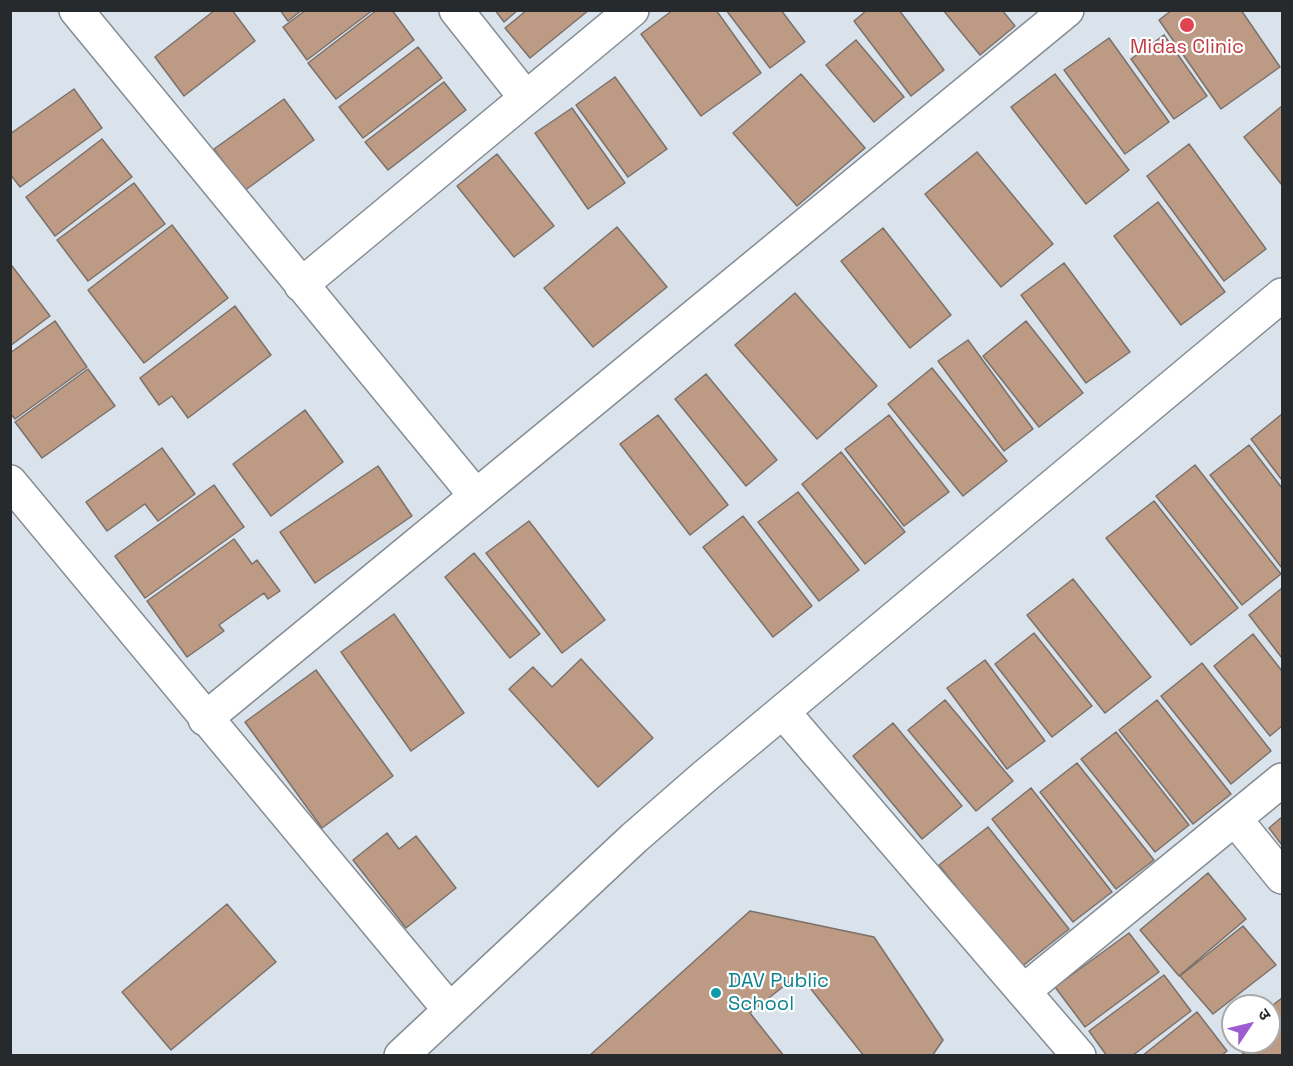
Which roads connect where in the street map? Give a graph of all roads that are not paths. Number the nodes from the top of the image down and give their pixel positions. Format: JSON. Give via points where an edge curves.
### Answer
{"nodes":[{"id":1,"x":76,"y":10,"type":"edge"},
{"id":2,"x":456,"y":10,"type":"edge"},
{"id":3,"x":632,"y":10,"type":"edge"},
{"id":4,"x":1067,"y":10,"type":"edge"},
{"id":5,"x":526,"y":98,"type":"junction"},
{"id":6,"x":302,"y":285,"type":"junction"},
{"id":7,"x":1282,"y":295,"type":"edge"},
{"id":8,"x":10,"y":482,"type":"edge"},
{"id":9,"x":476,"y":496,"type":"junction"},
{"id":10,"x":783,"y":712,"type":"junction"},
{"id":11,"x":205,"y":719,"type":"junction"},
{"id":12,"x":1282,"y":780,"type":"edge"},
{"id":13,"x":1234,"y":819,"type":"junction"},
{"id":14,"x":1282,"y":877,"type":"edge"},
{"id":15,"x":1025,"y":990,"type":"junction"},
{"id":16,"x":449,"y":1009,"type":"junction"},
{"id":17,"x":401,"y":1056,"type":"edge"},
{"id":18,"x":1079,"y":1056,"type":"edge"}],
"edges":[{"from":1,"to":6,"type":"street"},
{"from":2,"to":5,"type":"street"},
{"from":3,"to":5,"type":"street"},
{"from":4,"to":9,"type":"street"},
{"from":5,"to":6,"type":"street"},
{"from":6,"to":9,"type":"street"},
{"from":7,"to":10,"type":"street"},
{"from":8,"to":11,"type":"street"},
{"from":9,"to":11,"type":"street"},
{"from":10,"to":15,"type":"street"},
{"from":10,"to":16,"type":"street","via":[[634,838]]},
{"from":11,"to":16,"type":"street"},
{"from":12,"to":13,"type":"street"},
{"from":13,"to":14,"type":"street"},
{"from":13,"to":15,"type":"street"},
{"from":15,"to":18,"type":"street"},
{"from":16,"to":17,"type":"street"}]}
